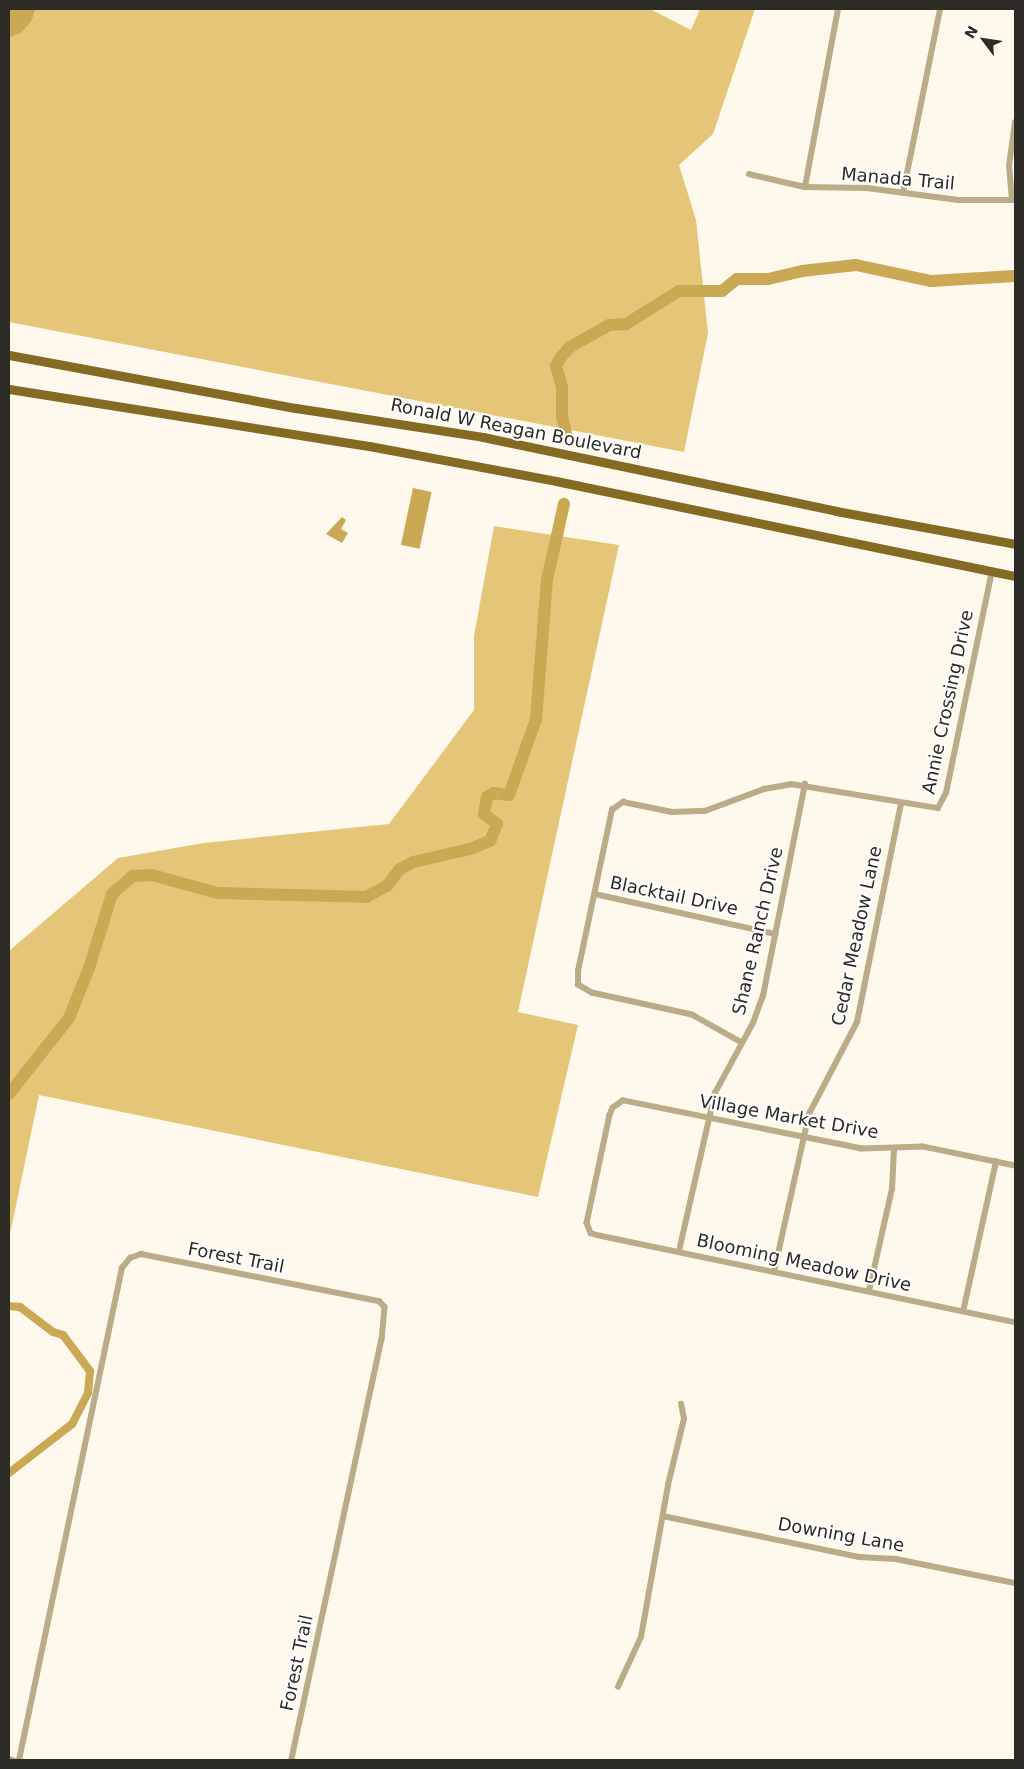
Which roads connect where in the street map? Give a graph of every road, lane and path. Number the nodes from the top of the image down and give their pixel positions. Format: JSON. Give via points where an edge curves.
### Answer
{"nodes":[{"id":1,"x":838,"y":9,"type":"edge"},
{"id":2,"x":940,"y":9,"type":"edge"},
{"id":3,"x":1015,"y":122,"type":"edge"},
{"id":4,"x":749,"y":174,"type":"dead end"},
{"id":5,"x":805,"y":187,"type":"junction"},
{"id":6,"x":903,"y":193,"type":"junction"},
{"id":7,"x":1014,"y":200,"type":"edge"},
{"id":8,"x":9,"y":355,"type":"edge"},
{"id":9,"x":9,"y":389,"type":"edge"},
{"id":10,"x":1015,"y":544,"type":"edge"},
{"id":11,"x":992,"y":572,"type":"junction"},
{"id":12,"x":1015,"y":576,"type":"edge"},
{"id":13,"x":806,"y":784,"type":"junction"},
{"id":14,"x":901,"y":804,"type":"junction"},
{"id":15,"x":594,"y":894,"type":"junction"},
{"id":16,"x":776,"y":934,"type":"junction"},
{"id":17,"x":742,"y":1042,"type":"junction"},
{"id":18,"x":709,"y":1118,"type":"junction"},
{"id":19,"x":804,"y":1137,"type":"junction"},
{"id":20,"x":894,"y":1149,"type":"junction"},
{"id":21,"x":996,"y":1162,"type":"junction"},
{"id":22,"x":1015,"y":1166,"type":"edge"},
{"id":23,"x":588,"y":1229,"type":"joint"},
{"id":24,"x":678,"y":1251,"type":"junction"},
{"id":25,"x":774,"y":1272,"type":"junction"},
{"id":26,"x":869,"y":1291,"type":"junction"},
{"id":27,"x":963,"y":1312,"type":"junction"},
{"id":28,"x":1015,"y":1322,"type":"edge"},
{"id":29,"x":680,"y":1404,"type":"dead end"},
{"id":30,"x":663,"y":1516,"type":"junction"},
{"id":31,"x":1015,"y":1583,"type":"edge"},
{"id":32,"x":618,"y":1686,"type":"dead end"},
{"id":33,"x":9,"y":1759,"type":"edge"},
{"id":34,"x":13,"y":1760,"type":"edge"},
{"id":35,"x":19,"y":1760,"type":"edge"},
{"id":36,"x":292,"y":1760,"type":"edge"}],
"edges":[{"from":1,"to":5,"type":"street"},
{"from":2,"to":6,"type":"street"},
{"from":3,"to":7,"type":"street","via":[[1009,166]]},
{"from":4,"to":5,"type":"street","name":"Manada Trail"},
{"from":5,"to":6,"type":"street","name":"Manada Trail","via":[[867,188]]},
{"from":6,"to":7,"type":"street","name":"Manada Trail","via":[[958,200]]},
{"from":8,"to":10,"type":"main road","name":"Ronald W Reagan Boulevard","via":[[296,408],[482,437]]},
{"from":9,"to":11,"type":"main road","via":[[482,467]]},
{"from":11,"to":12,"type":"main road"},
{"from":11,"to":14,"type":"street","name":"Annie Crossing Drive","via":[[943,802],[938,808],[930,809]]},
{"from":13,"to":14,"type":"street","name":"Annie Crossing Drive"},
{"from":13,"to":15,"type":"street","name":"Annie Crossing Drive","via":[[777,785],[722,806],[686,813],[622,802],[616,804],[609,817]]},
{"from":13,"to":16,"type":"street","name":"Shane Ranch Drive"},
{"from":14,"to":19,"type":"street","name":"Cedar Meadow Lane","via":[[857,1022],[816,1098]]},
{"from":15,"to":16,"type":"street","name":"Blacktail Drive"},
{"from":15,"to":17,"type":"street","via":[[578,985],[592,992],[692,1015]]},
{"from":16,"to":17,"type":"street","name":"Shane Ranch Drive","via":[[758,1012]]},
{"from":17,"to":18,"type":"street","name":"Shane Ranch Drive","via":[[719,1082]]},
{"from":18,"to":19,"type":"street","name":"Village Market Drive"},
{"from":18,"to":23,"type":"street","name":"Village Market Drive","via":[[632,1102],[618,1103],[610,1115],[588,1214]]},
{"from":18,"to":24,"type":"street","name":"Shane Ranch Drive"},
{"from":19,"to":20,"type":"street","name":"Village Market Drive","via":[[862,1149]]},
{"from":19,"to":25,"type":"street","name":"Cedar Meadow Lane"},
{"from":20,"to":21,"type":"street","name":"Village Market Drive","via":[[923,1147]]},
{"from":20,"to":26,"type":"street","via":[[892,1189]]},
{"from":21,"to":22,"type":"street","name":"Village Market Drive"},
{"from":21,"to":27,"type":"street"},
{"from":23,"to":24,"type":"street","name":"Blooming Meadow Drive","via":[[597,1235]]},
{"from":24,"to":25,"type":"street","name":"Blooming Meadow Drive"},
{"from":25,"to":26,"type":"street","name":"Blooming Meadow Drive"},
{"from":26,"to":27,"type":"street","name":"Blooming Meadow Drive"},
{"from":27,"to":28,"type":"street","name":"Blooming Meadow Drive"},
{"from":29,"to":30,"type":"street","via":[[684,1419]]},
{"from":30,"to":31,"type":"street","name":"Downing Lane","via":[[859,1556],[896,1559]]},
{"from":30,"to":32,"type":"street","via":[[640,1637]]},
{"from":33,"to":34,"type":"street"},
{"from":35,"to":36,"type":"street","name":"Forest Trail","via":[[122,1268],[130,1258],[141,1254],[379,1301],[385,1307],[382,1339]]}]}
